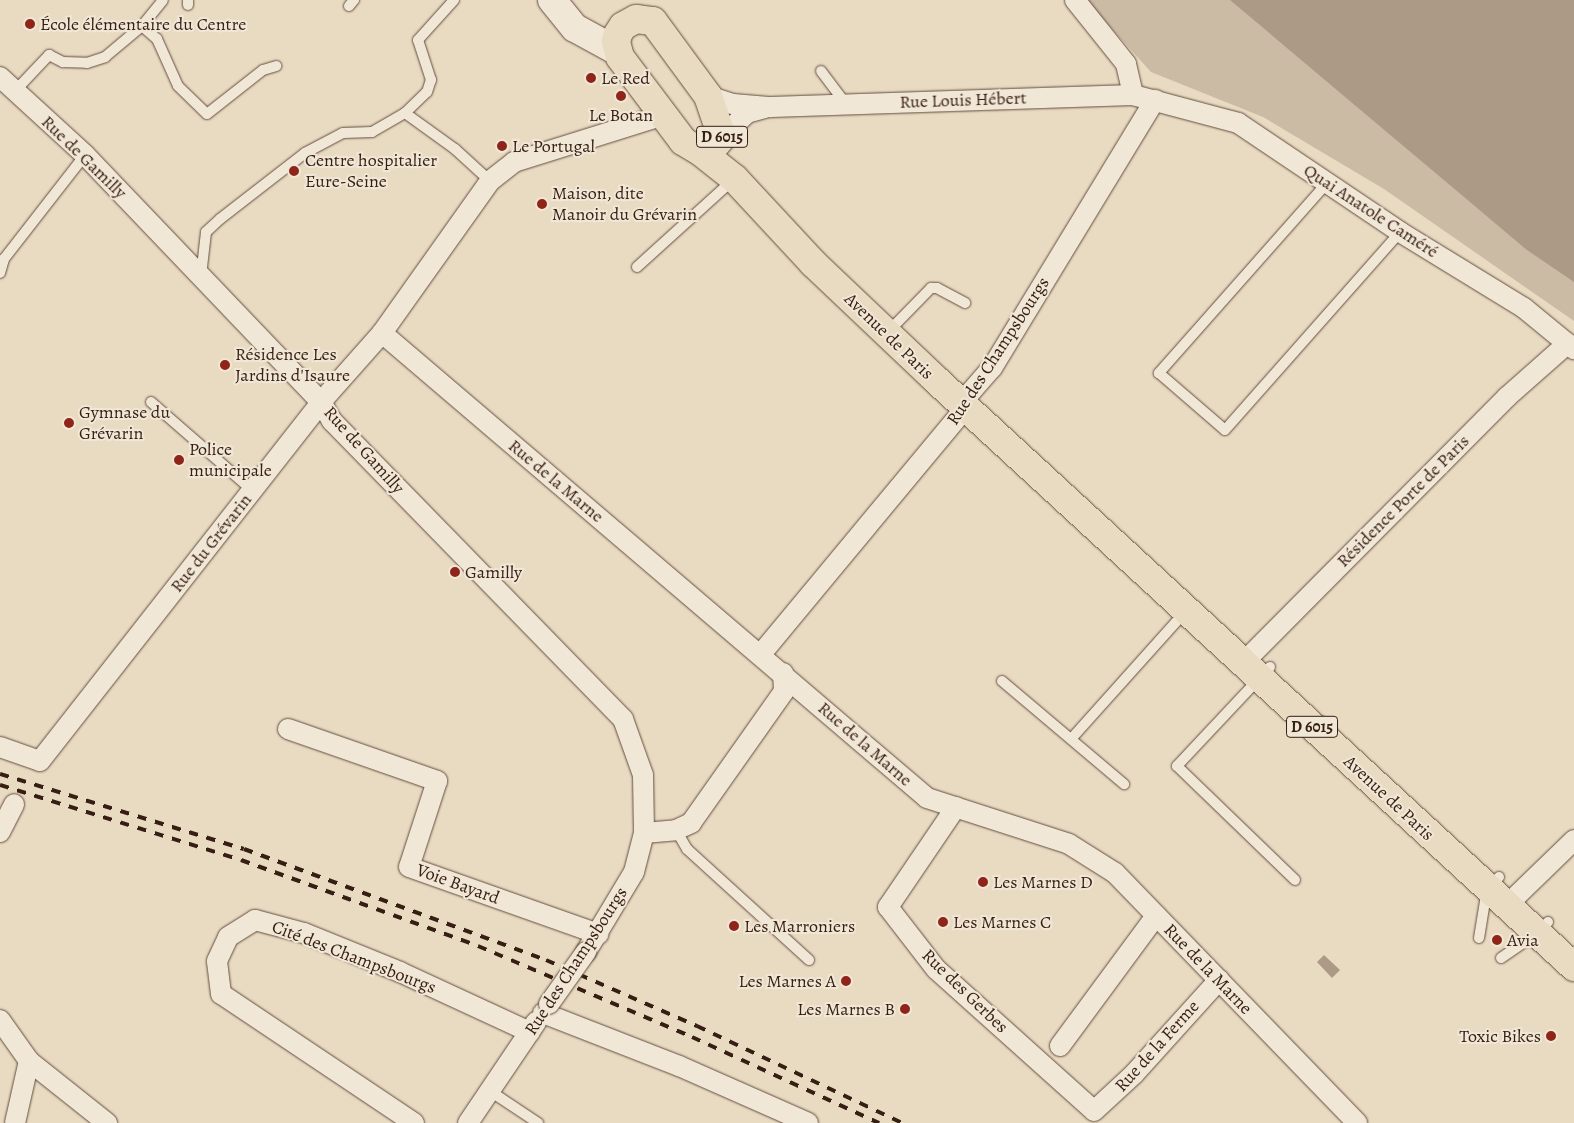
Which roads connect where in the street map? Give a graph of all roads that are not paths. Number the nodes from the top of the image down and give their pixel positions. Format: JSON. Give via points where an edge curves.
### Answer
{"nodes":[{"id":1,"x":163,"y":0,"type":"edge"},
{"id":2,"x":454,"y":0,"type":"edge"},
{"id":3,"x":1075,"y":0,"type":"edge"},
{"id":4,"x":559,"y":8,"type":"edge"},
{"id":5,"x":633,"y":20,"type":"edge"},
{"id":6,"x":142,"y":26,"type":"junction"},
{"id":7,"x":276,"y":66,"type":"dead end"},
{"id":8,"x":821,"y":72,"type":"dead end"},
{"id":9,"x":0,"y":78,"type":"edge"},
{"id":10,"x":15,"y":91,"type":"junction"},
{"id":11,"x":1133,"y":95,"type":"junction"},
{"id":12,"x":708,"y":96,"type":"junction"},
{"id":13,"x":1155,"y":100,"type":"junction"},
{"id":14,"x":846,"y":104,"type":"junction"},
{"id":15,"x":771,"y":107,"type":"junction"},
{"id":16,"x":405,"y":113,"type":"junction"},
{"id":17,"x":661,"y":116,"type":"junction"},
{"id":18,"x":711,"y":144,"type":"junction"},
{"id":19,"x":85,"y":155,"type":"junction"},
{"id":20,"x":734,"y":179,"type":"junction"},
{"id":21,"x":490,"y":181,"type":"junction"},
{"id":22,"x":1327,"y":183,"type":"junction"},
{"id":23,"x":1400,"y":232,"type":"junction"},
{"id":24,"x":637,"y":267,"type":"dead end"},
{"id":25,"x":0,"y":272,"type":"edge"},
{"id":26,"x":201,"y":276,"type":"junction"},
{"id":27,"x":965,"y":303,"type":"dead end"},
{"id":28,"x":382,"y":333,"type":"junction"},
{"id":29,"x":887,"y":333,"type":"junction"},
{"id":30,"x":1571,"y":346,"type":"edge"},
{"id":31,"x":151,"y":402,"type":"dead end"},
{"id":32,"x":320,"y":402,"type":"junction"},
{"id":33,"x":966,"y":407,"type":"junction"},
{"id":34,"x":1052,"y":484,"type":"junction"},
{"id":35,"x":252,"y":490,"type":"junction"},
{"id":36,"x":1186,"y":611,"type":"junction"},
{"id":37,"x":760,"y":654,"type":"junction"},
{"id":38,"x":1256,"y":665,"type":"junction"},
{"id":39,"x":783,"y":673,"type":"junction"},
{"id":40,"x":1002,"y":681,"type":"dead end"},
{"id":41,"x":288,"y":729,"type":"dead end"},
{"id":42,"x":1072,"y":738,"type":"junction"},
{"id":43,"x":0,"y":747,"type":"edge"},
{"id":44,"x":1124,"y":784,"type":"dead end"},
{"id":45,"x":14,"y":804,"type":"dead end"},
{"id":46,"x":956,"y":807,"type":"junction"},
{"id":47,"x":676,"y":830,"type":"junction"},
{"id":48,"x":0,"y":832,"type":"edge"},
{"id":49,"x":644,"y":833,"type":"junction"},
{"id":50,"x":1574,"y":840,"type":"edge"},
{"id":51,"x":1295,"y":880,"type":"dead end"},
{"id":52,"x":1502,"y":892,"type":"junction"},
{"id":53,"x":1156,"y":916,"type":"junction"},
{"id":54,"x":1542,"y":928,"type":"junction"},
{"id":55,"x":598,"y":934,"type":"junction"},
{"id":56,"x":1479,"y":938,"type":"dead end"},
{"id":57,"x":1574,"y":946,"type":"edge"},
{"id":58,"x":1501,"y":958,"type":"dead end"},
{"id":59,"x":809,"y":960,"type":"dead end"},
{"id":60,"x":1574,"y":967,"type":"edge"},
{"id":61,"x":1218,"y":980,"type":"junction"},
{"id":62,"x":546,"y":1009,"type":"junction"},
{"id":63,"x":0,"y":1020,"type":"edge"},
{"id":64,"x":530,"y":1032,"type":"junction"},
{"id":65,"x":1060,"y":1046,"type":"dead end"},
{"id":66,"x":29,"y":1061,"type":"junction"},
{"id":67,"x":490,"y":1091,"type":"junction"},
{"id":68,"x":1094,"y":1111,"type":"joint"},
{"id":69,"x":15,"y":1123,"type":"edge"},
{"id":70,"x":107,"y":1123,"type":"edge"},
{"id":71,"x":414,"y":1123,"type":"edge"},
{"id":72,"x":468,"y":1123,"type":"edge"},
{"id":73,"x":538,"y":1123,"type":"edge"},
{"id":74,"x":808,"y":1123,"type":"edge"},
{"id":75,"x":1357,"y":1123,"type":"edge"}],
"edges":[{"from":1,"to":6,"type":"lane"},
{"from":2,"to":16,"type":"lane","via":[[418,40],[431,80],[427,92]]},
{"from":3,"to":11,"type":"street","via":[[1126,64]]},
{"from":4,"to":5,"type":"main road","via":[[575,28]]},
{"from":5,"to":12,"type":"main road","number":"D 6015"},
{"from":5,"to":17,"type":"main road","number":"D 6015"},
{"from":6,"to":7,"type":"lane","via":[[157,39],[178,86],[207,114],[263,70]]},
{"from":6,"to":10,"type":"lane","via":[[105,57],[87,63],[63,62],[50,55]]},
{"from":8,"to":14,"type":"lane"},
{"from":9,"to":10,"type":"street","name":"Rue de Gamilly"},
{"from":10,"to":19,"type":"street","name":"Rue de Gamilly"},
{"from":11,"to":13,"type":"street","name":"Rue Louis Hébert"},
{"from":11,"to":14,"type":"street","name":"Rue Louis Hébert"},
{"from":12,"to":15,"type":"street","name":"Rue Louis Hébert","via":[[733,104]]},
{"from":12,"to":18,"type":"main road","number":"D 6015"},
{"from":13,"to":22,"type":"street","name":"Quai Anatole Caméré","via":[[1238,123]]},
{"from":13,"to":33,"type":"street","name":"Rue des Champsbourgs","via":[[992,368],[970,394]]},
{"from":14,"to":15,"type":"street","name":"Rue Louis Hébert"},
{"from":15,"to":18,"type":"street","name":"Rue Louis Hébert","via":[[747,113]]},
{"from":16,"to":21,"type":"lane","via":[[455,149]]},
{"from":16,"to":26,"type":"lane","via":[[372,132],[343,133],[305,153],[220,219],[206,232]]},
{"from":17,"to":18,"type":"main road","number":"D 6015","via":[[682,141]]},
{"from":17,"to":21,"type":"street","name":"Rue du Grévarin","via":[[514,162]]},
{"from":18,"to":20,"type":"main road","name":"Avenue de Paris","number":"D 6015"},
{"from":19,"to":25,"type":"lane","via":[[4,259]]},
{"from":19,"to":26,"type":"street","name":"Rue de Gamilly"},
{"from":20,"to":24,"type":"lane"},
{"from":20,"to":29,"type":"main road","name":"Avenue de Paris","number":"D 6015","via":[[807,257]]},
{"from":21,"to":28,"type":"street","name":"Rue du Grévarin"},
{"from":22,"to":23,"type":"street","name":"Quai Anatole Caméré"},
{"from":22,"to":23,"type":"lane","via":[[1159,373],[1225,430]]},
{"from":23,"to":30,"type":"street","name":"Quai Anatole Caméré","via":[[1524,308]]},
{"from":26,"to":32,"type":"street","name":"Rue de Gamilly"},
{"from":27,"to":29,"type":"lane","via":[[938,288],[931,288]]},
{"from":28,"to":32,"type":"street","name":"Rue du Grévarin"},
{"from":28,"to":37,"type":"street","name":"Rue de la Marne"},
{"from":29,"to":33,"type":"main road","name":"Avenue de Paris","number":"D 6015"},
{"from":30,"to":38,"type":"street","name":"Résidence Porte de Paris","via":[[1507,397]]},
{"from":31,"to":35,"type":"lane"},
{"from":32,"to":35,"type":"street","name":"Rue du Grévarin"},
{"from":32,"to":49,"type":"street","name":"Rue de Gamilly","via":[[332,421],[623,719],[643,775]]},
{"from":33,"to":34,"type":"main road","name":"Avenue de Paris","number":"D 6015"},
{"from":33,"to":37,"type":"street","name":"Rue des Champsbourgs"},
{"from":34,"to":36,"type":"main road","name":"Avenue de Paris","number":"D 6015"},
{"from":34,"to":38,"type":"main road","name":"Avenue de Paris","number":"D 6015","via":[[1148,556]]},
{"from":35,"to":43,"type":"street","name":"Rue du Grévarin","via":[[40,761]]},
{"from":36,"to":38,"type":"main road","name":"Avenue de Paris","number":"D 6015"},
{"from":36,"to":42,"type":"lane"},
{"from":37,"to":39,"type":"street","name":"Rue de la Marne"},
{"from":38,"to":51,"type":"lane","via":[[1177,766]]},
{"from":38,"to":52,"type":"main road","name":"Avenue de Paris","number":"D 6015"},
{"from":39,"to":46,"type":"street","name":"Rue de la Marne","via":[[926,798]]},
{"from":39,"to":47,"type":"street","via":[[784,691],[691,823]]},
{"from":40,"to":42,"type":"lane"},
{"from":41,"to":55,"type":"street","name":"Voie Bayard","via":[[436,781],[409,867]]},
{"from":42,"to":44,"type":"lane"},
{"from":45,"to":48,"type":"street"},
{"from":46,"to":53,"type":"street","name":"Rue de la Marne","via":[[1069,844],[1115,873]]},
{"from":46,"to":68,"type":"street","name":"Rue des Gerbes","via":[[888,907],[936,969]]},
{"from":47,"to":49,"type":"street"},
{"from":47,"to":59,"type":"lane","via":[[687,849]]},
{"from":49,"to":55,"type":"street","name":"Rue des Champsbourgs","via":[[634,872]]},
{"from":50,"to":52,"type":"street"},
{"from":52,"to":54,"type":"main road","name":"Avenue de Paris","number":"D 6015"},
{"from":52,"to":56,"type":"lane"},
{"from":53,"to":61,"type":"street","name":"Rue de la Marne"},
{"from":53,"to":65,"type":"street"},
{"from":54,"to":57,"type":"main road","name":"Avenue de Paris","number":"D 6015"},
{"from":54,"to":58,"type":"lane"},
{"from":54,"to":60,"type":"main road","name":"Avenue de Paris","number":"D 6015"},
{"from":55,"to":62,"type":"street","name":"Rue des Champsbourgs","bridge":true},
{"from":61,"to":68,"type":"street","name":"Rue de la Ferme","via":[[1134,1074]]},
{"from":61,"to":75,"type":"street","name":"Rue de la Marne"},
{"from":62,"to":64,"type":"street","name":"Rue des Champsbourgs"},
{"from":62,"to":74,"type":"street"},
{"from":63,"to":66,"type":"street"},
{"from":64,"to":67,"type":"street","name":"Rue des Champsbourgs"},
{"from":64,"to":71,"type":"street","name":"Cité des Champsbourgs","via":[[400,972],[304,934],[256,920],[228,937],[217,962],[221,994]]},
{"from":66,"to":69,"type":"street"},
{"from":66,"to":70,"type":"street"},
{"from":67,"to":72,"type":"street","name":"Rue des Champsbourgs"},
{"from":67,"to":73,"type":"lane"}]}
